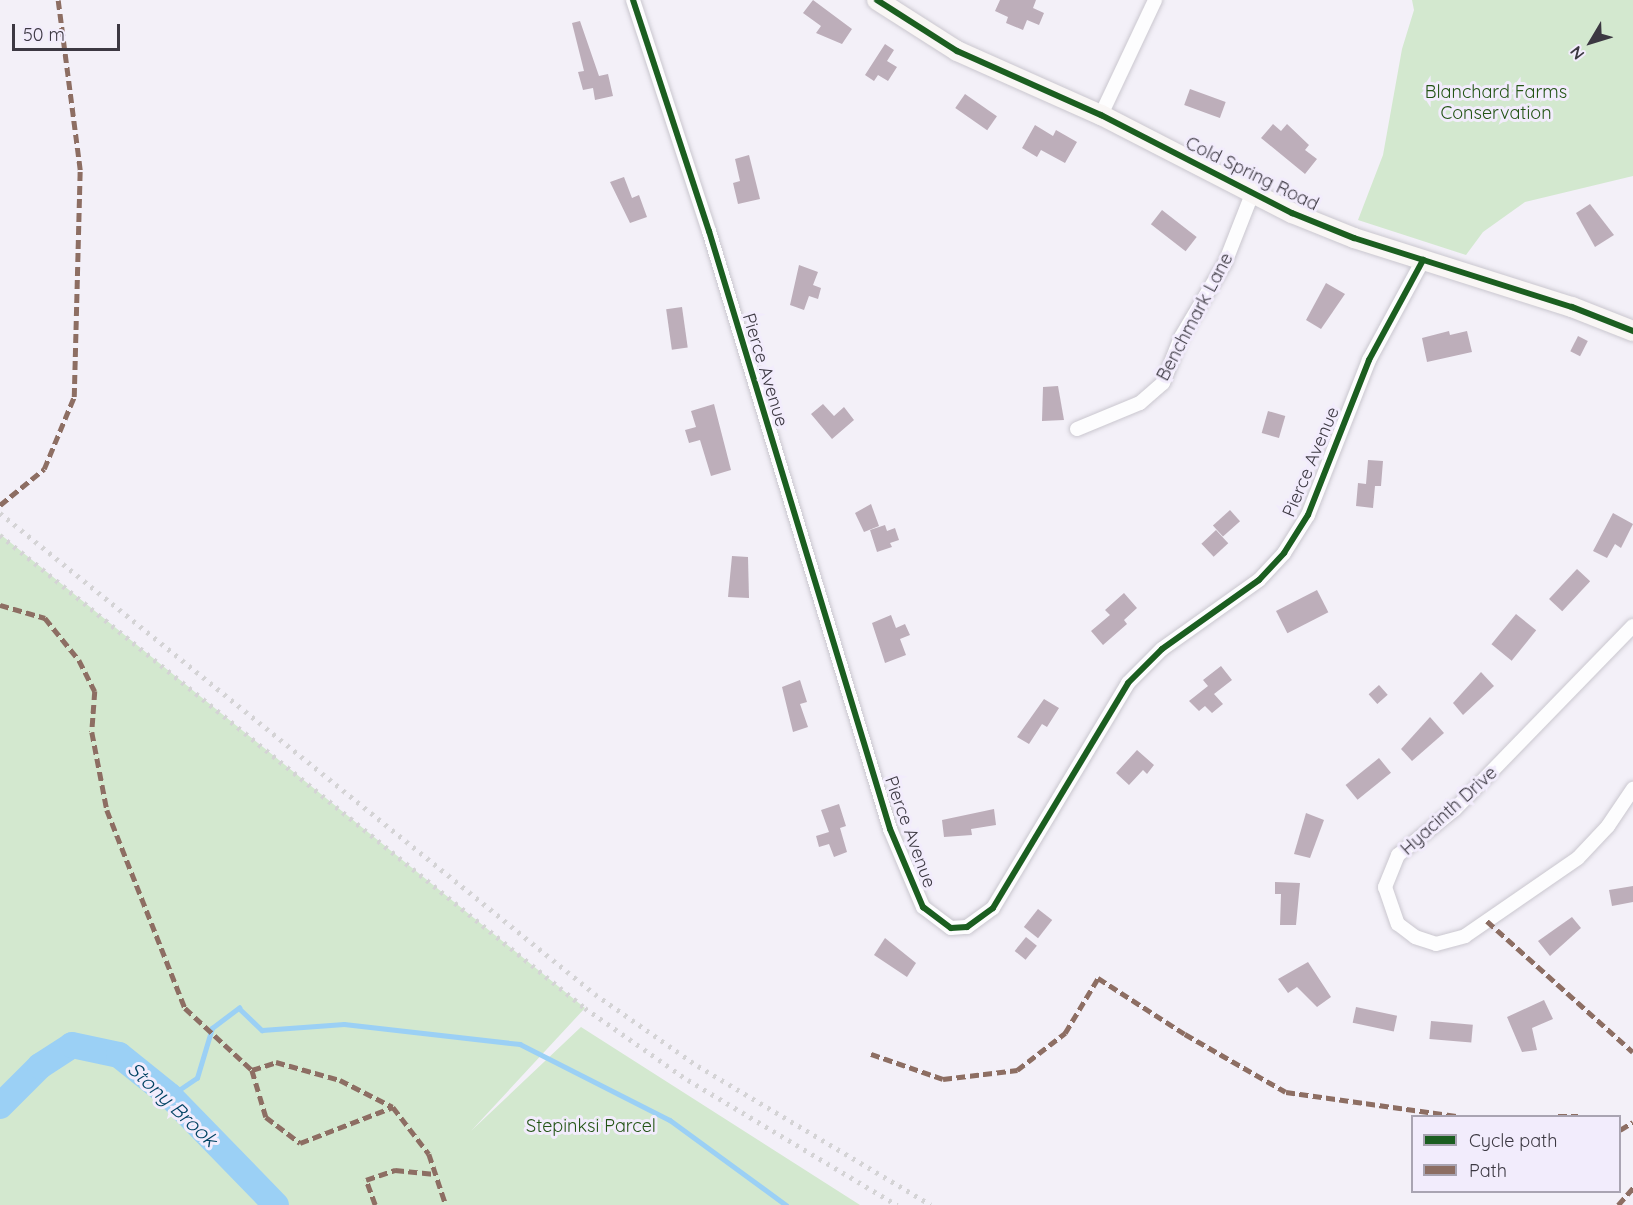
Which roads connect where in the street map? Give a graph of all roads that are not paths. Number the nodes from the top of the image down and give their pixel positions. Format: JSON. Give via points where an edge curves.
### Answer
{"nodes":[{"id":1,"x":633,"y":0,"type":"edge"},
{"id":2,"x":877,"y":0,"type":"edge"},
{"id":3,"x":1155,"y":0,"type":"edge"},
{"id":4,"x":1101,"y":115,"type":"junction"},
{"id":5,"x":1252,"y":194,"type":"junction"},
{"id":6,"x":1423,"y":260,"type":"junction"},
{"id":7,"x":1633,"y":331,"type":"edge"},
{"id":8,"x":1077,"y":429,"type":"dead end"},
{"id":9,"x":1633,"y":626,"type":"edge"},
{"id":10,"x":1633,"y":789,"type":"edge"}],
"edges":[{"from":1,"to":6,"type":"street","name":"Pierce Avenue","via":[[709,231],[890,829],[923,907],[951,928],[967,927],[993,908],[1128,683],[1162,649],[1259,580],[1284,554],[1308,515],[1369,360]]},
{"from":2,"to":4,"type":"street","name":"Cold Spring Road","via":[[957,51]]},
{"from":3,"to":4,"type":"street"},
{"from":4,"to":5,"type":"street","name":"Cold Spring Road"},
{"from":5,"to":6,"type":"street","name":"Cold Spring Road","via":[[1354,238]]},
{"from":5,"to":8,"type":"street","name":"Benchmark Lane","via":[[1225,263],[1180,336],[1163,383],[1140,403]]},
{"from":6,"to":7,"type":"street","name":"Cold Spring Road"},
{"from":9,"to":10,"type":"street","name":"Hyacinth Drive","via":[[1455,809],[1398,855],[1385,887],[1398,924],[1415,937],[1436,944],[1465,936],[1578,858],[1608,826]]}]}
